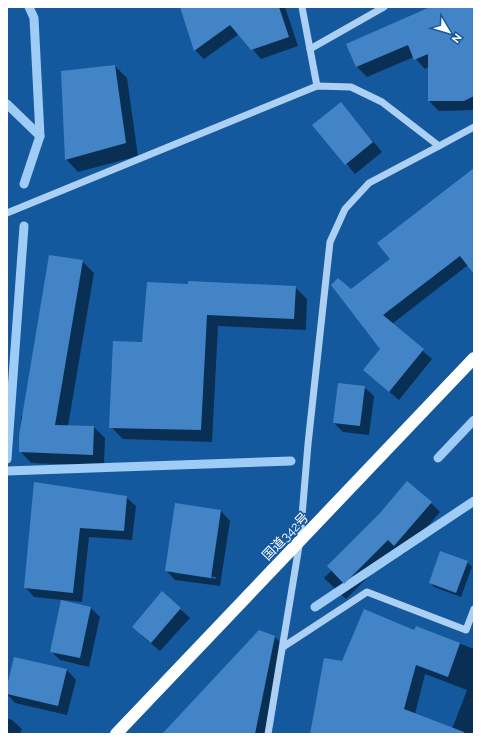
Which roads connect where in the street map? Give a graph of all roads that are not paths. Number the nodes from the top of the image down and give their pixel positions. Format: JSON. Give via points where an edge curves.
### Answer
{"nodes":[{"id":1,"x":302,"y":7,"type":"edge"},
{"id":2,"x":384,"y":7,"type":"edge"},
{"id":3,"x":310,"y":49,"type":"junction"},
{"id":4,"x":317,"y":86,"type":"junction"},
{"id":5,"x":474,"y":127,"type":"edge"},
{"id":6,"x":439,"y":146,"type":"junction"},
{"id":7,"x":7,"y":213,"type":"edge"},
{"id":8,"x":474,"y":358,"type":"edge"},
{"id":9,"x":300,"y":540,"type":"junction"},
{"id":10,"x":474,"y":609,"type":"edge"},
{"id":11,"x":283,"y":647,"type":"junction"},
{"id":12,"x":116,"y":734,"type":"edge"},
{"id":13,"x":268,"y":734,"type":"edge"}],
"edges":[{"from":1,"to":3,"type":"street"},
{"from":2,"to":3,"type":"street"},
{"from":3,"to":4,"type":"street"},
{"from":4,"to":6,"type":"street","via":[[351,87],[376,99]]},
{"from":4,"to":7,"type":"street"},
{"from":5,"to":6,"type":"street"},
{"from":6,"to":9,"type":"street","via":[[369,183],[344,209],[330,242]]},
{"from":8,"to":9,"type":"highway","name":"国道342号"},
{"from":9,"to":11,"type":"street"},
{"from":9,"to":12,"type":"highway","name":"国道342号"},
{"from":10,"to":11,"type":"street","via":[[466,630],[367,592]]},
{"from":11,"to":13,"type":"street"}]}
